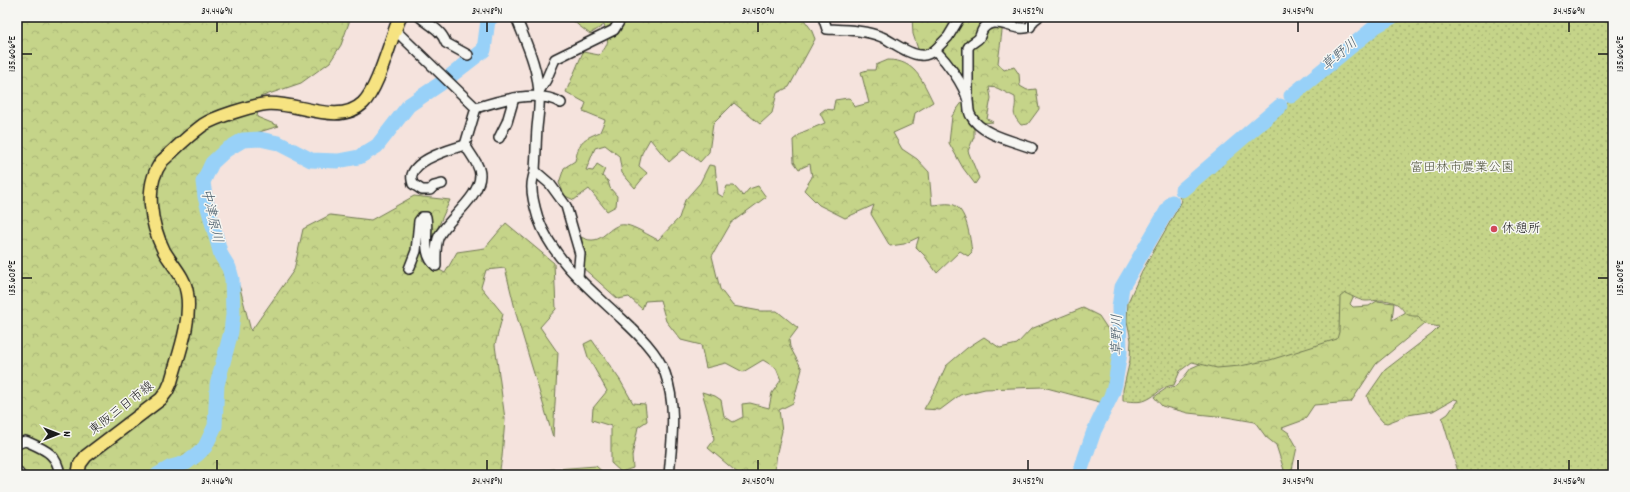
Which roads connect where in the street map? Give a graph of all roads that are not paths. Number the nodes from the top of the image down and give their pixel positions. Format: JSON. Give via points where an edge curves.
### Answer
{"nodes":[{"id":1,"x":400,"y":17,"type":"edge"},
{"id":2,"x":420,"y":17,"type":"edge"},
{"id":3,"x":516,"y":17,"type":"edge"},
{"id":4,"x":622,"y":17,"type":"edge"},
{"id":5,"x":823,"y":17,"type":"edge"},
{"id":6,"x":960,"y":17,"type":"edge"},
{"id":7,"x":1037,"y":17,"type":"edge"},
{"id":8,"x":430,"y":24,"type":"junction"},
{"id":9,"x":445,"y":26,"type":"dead end"},
{"id":10,"x":394,"y":30,"type":"junction"},
{"id":11,"x":935,"y":50,"type":"junction"},
{"id":12,"x":468,"y":55,"type":"dead end"},
{"id":13,"x":539,"y":94,"type":"junction"},
{"id":14,"x":514,"y":98,"type":"junction"},
{"id":15,"x":968,"y":100,"type":"junction"},
{"id":16,"x":562,"y":103,"type":"dead end"},
{"id":17,"x":476,"y":108,"type":"junction"},
{"id":18,"x":499,"y":138,"type":"dead end"},
{"id":19,"x":465,"y":145,"type":"junction"},
{"id":20,"x":1032,"y":148,"type":"dead end"},
{"id":21,"x":535,"y":171,"type":"junction"},
{"id":22,"x":442,"y":184,"type":"dead end"},
{"id":23,"x":409,"y":270,"type":"dead end"},
{"id":24,"x":578,"y":277,"type":"junction"},
{"id":25,"x":17,"y":444,"type":"edge"},
{"id":26,"x":17,"y":471,"type":"edge"},
{"id":27,"x":20,"y":475,"type":"edge"},
{"id":28,"x":60,"y":475,"type":"edge"},
{"id":29,"x":78,"y":475,"type":"edge"},
{"id":30,"x":669,"y":475,"type":"edge"}],
"edges":[{"from":1,"to":10,"type":"main road","name":"東阪三日市線"},
{"from":2,"to":8,"type":"street"},
{"from":3,"to":13,"type":"street","via":[[535,66]]},
{"from":4,"to":13,"type":"street","via":[[614,30],[555,59]]},
{"from":5,"to":11,"type":"street","via":[[827,29],[856,30],[881,37],[922,56]]},
{"from":6,"to":11,"type":"street","via":[[948,37]]},
{"from":7,"to":15,"type":"street","via":[[1030,27],[1025,29],[991,23],[983,29],[980,37],[969,45]]},
{"from":8,"to":9,"type":"street"},
{"from":8,"to":12,"type":"street","via":[[446,43]]},
{"from":10,"to":17,"type":"street"},
{"from":10,"to":29,"type":"main road","name":"東阪三日市線","via":[[375,84],[356,109],[332,114],[282,105],[266,104],[250,108],[204,124],[157,167],[152,178],[153,220],[164,251],[185,285],[188,302],[186,326],[167,391],[161,399],[86,456],[80,464]]},
{"from":11,"to":15,"type":"street","via":[[952,69]]},
{"from":13,"to":14,"type":"street"},
{"from":13,"to":16,"type":"street"},
{"from":13,"to":21,"type":"street"},
{"from":14,"to":17,"type":"street"},
{"from":14,"to":18,"type":"street"},
{"from":15,"to":20,"type":"street","via":[[970,116],[983,129]]},
{"from":17,"to":19,"type":"street"},
{"from":19,"to":22,"type":"street","via":[[420,163],[414,170],[413,184],[422,190],[430,190]]},
{"from":19,"to":23,"type":"street","via":[[478,166],[478,184],[438,237],[436,266],[426,244],[427,224],[426,217],[422,216],[419,221],[416,251]]},
{"from":21,"to":24,"type":"street","via":[[532,194],[541,224],[561,258]]},
{"from":21,"to":24,"type":"street","via":[[550,184],[566,206],[580,254]]},
{"from":24,"to":30,"type":"street","via":[[631,327],[660,364],[672,409],[673,437]]},
{"from":25,"to":28,"type":"street","via":[[25,441],[52,454],[59,466]]},
{"from":26,"to":27,"type":"street"}]}
